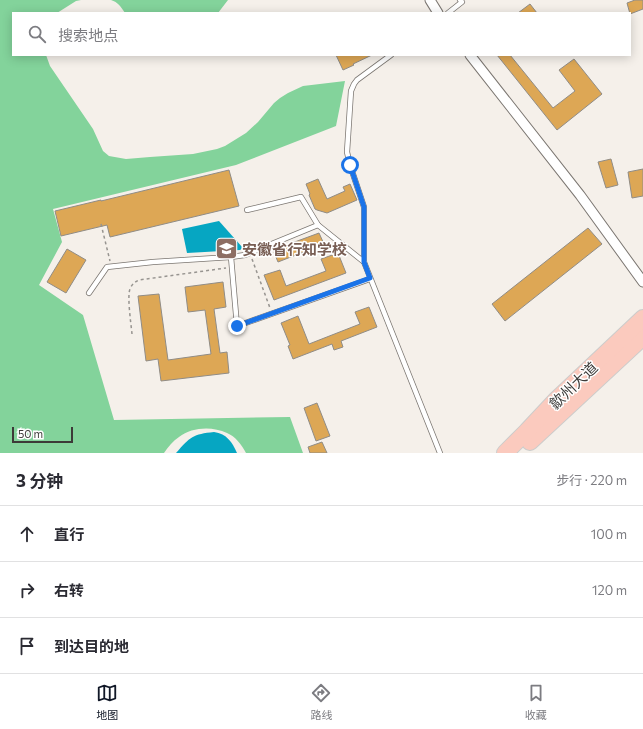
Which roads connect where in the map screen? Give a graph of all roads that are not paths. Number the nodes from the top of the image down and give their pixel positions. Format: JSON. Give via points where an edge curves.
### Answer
{"nodes":[{"id":1,"x":430,"y":0,"type":"edge"},
{"id":2,"x":460,"y":0,"type":"edge"},
{"id":3,"x":437,"y":12,"type":"edge"},
{"id":4,"x":449,"y":12,"type":"edge"},
{"id":5,"x":390,"y":56,"type":"edge"},
{"id":6,"x":471,"y":56,"type":"edge"},
{"id":7,"x":247,"y":210,"type":"dead end"},
{"id":8,"x":318,"y":225,"type":"junction"},
{"id":9,"x":231,"y":257,"type":"junction"},
{"id":10,"x":364,"y":262,"type":"junction"},
{"id":11,"x":370,"y":278,"type":"junction"},
{"id":12,"x":643,"y":281,"type":"edge"},
{"id":13,"x":89,"y":293,"type":"dead end"},
{"id":14,"x":643,"y":318,"type":"edge"},
{"id":15,"x":643,"y":337,"type":"edge"},
{"id":16,"x":440,"y":453,"type":"edge"},
{"id":17,"x":505,"y":453,"type":"edge"},
{"id":18,"x":519,"y":453,"type":"edge"}],
"edges":[{"from":1,"to":3,"type":"street"},
{"from":2,"to":4,"type":"lane","via":[[462,2]]},
{"from":5,"to":10,"type":"lane","via":[[357,80],[350,91],[347,152],[364,207]]},
{"from":6,"to":12,"type":"street","via":[[580,195]]},
{"from":7,"to":8,"type":"lane","via":[[302,197]]},
{"from":8,"to":9,"type":"lane","via":[[245,255]]},
{"from":8,"to":10,"type":"lane"},
{"from":9,"to":11,"type":"lane","via":[[237,326]]},
{"from":9,"to":13,"type":"lane","via":[[108,267]]},
{"from":10,"to":11,"type":"lane"},
{"from":11,"to":16,"type":"lane"},
{"from":14,"to":17,"type":"highway","name":"歙州大道","via":[[557,399]]},
{"from":15,"to":18,"type":"highway","name":"歙州大道"}]}
